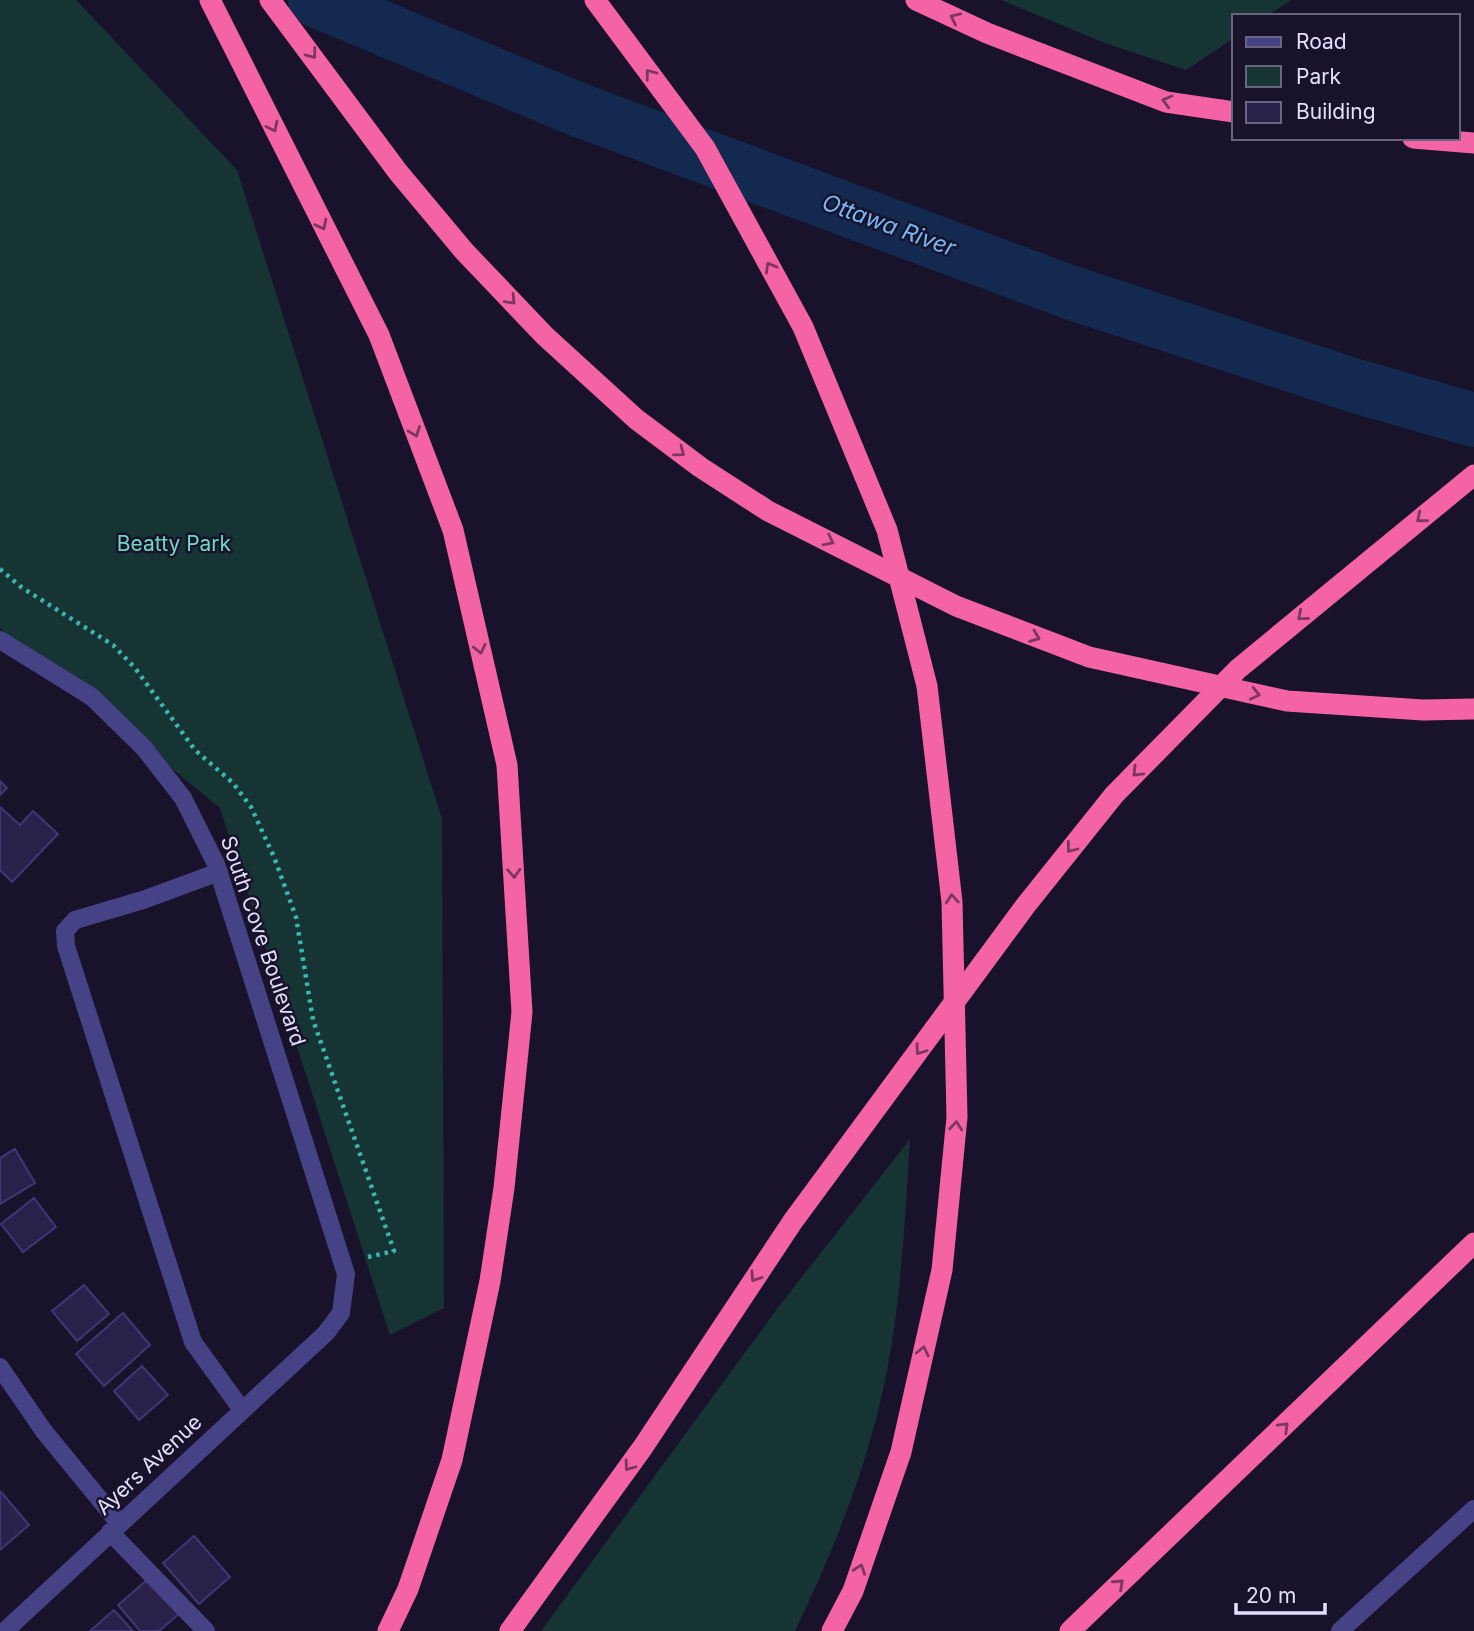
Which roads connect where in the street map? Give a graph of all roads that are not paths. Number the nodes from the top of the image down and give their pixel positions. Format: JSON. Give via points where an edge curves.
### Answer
{"nodes":[{"id":1,"x":210,"y":0,"type":"edge"},
{"id":2,"x":270,"y":0,"type":"edge"},
{"id":3,"x":595,"y":0,"type":"edge"},
{"id":4,"x":916,"y":0,"type":"edge"},
{"id":5,"x":1232,"y":112,"type":"edge"},
{"id":6,"x":1437,"y":140,"type":"edge"},
{"id":7,"x":1474,"y":143,"type":"edge"},
{"id":8,"x":1474,"y":475,"type":"edge"},
{"id":9,"x":0,"y":640,"type":"edge"},
{"id":10,"x":1474,"y":709,"type":"edge"},
{"id":11,"x":219,"y":873,"type":"junction"},
{"id":12,"x":1474,"y":1243,"type":"edge"},
{"id":13,"x":1474,"y":1251,"type":"edge"},
{"id":14,"x":1396,"y":1319,"type":"junction"},
{"id":15,"x":326,"y":1333,"type":"joint"},
{"id":16,"x":0,"y":1367,"type":"edge"},
{"id":17,"x":242,"y":1410,"type":"junction"},
{"id":18,"x":1474,"y":1508,"type":"edge"},
{"id":19,"x":115,"y":1527,"type":"junction"},
{"id":20,"x":5,"y":1631,"type":"edge"},
{"id":21,"x":206,"y":1631,"type":"edge"},
{"id":22,"x":388,"y":1631,"type":"edge"},
{"id":23,"x":510,"y":1631,"type":"edge"},
{"id":24,"x":832,"y":1631,"type":"edge"},
{"id":25,"x":1070,"y":1631,"type":"edge"},
{"id":26,"x":1340,"y":1631,"type":"edge"}],
"edges":[{"from":1,"to":22,"type":"highway","one_way":true,"via":[[379,335],[453,530],[508,765],[522,1012],[504,1188],[490,1281],[452,1460],[408,1589]]},
{"from":2,"to":10,"type":"highway","one_way":true,"via":[[398,172],[464,251],[545,336],[636,419],[768,511],[956,606],[1089,657],[1287,701]]},
{"from":24,"to":3,"type":"highway","one_way":true,"via":[[853,1591],[901,1452],[942,1270],[957,1117],[956,1029],[952,902],[928,686],[887,530],[803,327],[705,148]]},
{"from":5,"to":4,"type":"highway","one_way":true,"via":[[1166,102],[987,33]]},
{"from":6,"to":7,"type":"highway"},
{"from":8,"to":23,"type":"highway","one_way":true,"via":[[1238,669],[1114,795],[1026,905],[793,1221],[643,1447]]},
{"from":9,"to":11,"type":"street","name":"South Cove Boulevard","via":[[92,697],[144,748],[183,798]]},
{"from":11,"to":15,"type":"street","name":"South Cove Boulevard","via":[[346,1275],[341,1313]]},
{"from":11,"to":17,"type":"street","via":[[75,920],[65,931],[66,946],[193,1342]]},
{"from":12,"to":14,"type":"highway"},
{"from":13,"to":14,"type":"highway"},
{"from":25,"to":14,"type":"highway","one_way":true},
{"from":15,"to":17,"type":"street","name":"Ayers Avenue"},
{"from":16,"to":19,"type":"street"},
{"from":17,"to":19,"type":"street","name":"Ayers Avenue"},
{"from":18,"to":26,"type":"street"},
{"from":19,"to":20,"type":"street","name":"Ayers Avenue"},
{"from":19,"to":21,"type":"street"}]}
